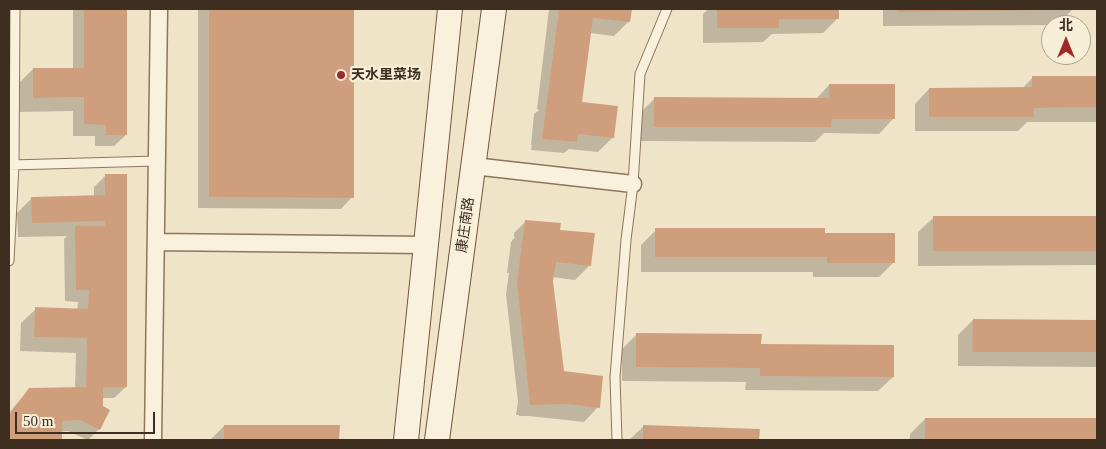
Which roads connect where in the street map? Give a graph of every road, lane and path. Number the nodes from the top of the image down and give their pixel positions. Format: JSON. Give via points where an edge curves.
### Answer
{"nodes":[{"id":1,"x":14,"y":9,"type":"edge"},
{"id":2,"x":159,"y":9,"type":"edge"},
{"id":3,"x":450,"y":9,"type":"edge"},
{"id":4,"x":494,"y":9,"type":"edge"},
{"id":5,"x":667,"y":9,"type":"edge"},
{"id":6,"x":157,"y":161,"type":"junction"},
{"id":7,"x":12,"y":165,"type":"edge"},
{"id":8,"x":473,"y":166,"type":"junction"},
{"id":9,"x":633,"y":184,"type":"junction"},
{"id":10,"x":156,"y":242,"type":"junction"},
{"id":11,"x":426,"y":245,"type":"junction"},
{"id":12,"x":9,"y":261,"type":"edge"},
{"id":13,"x":153,"y":440,"type":"edge"},
{"id":14,"x":406,"y":440,"type":"edge"},
{"id":15,"x":437,"y":440,"type":"edge"},
{"id":16,"x":617,"y":440,"type":"edge"}],
"edges":[{"from":1,"to":7,"type":"lane"},
{"from":2,"to":6,"type":"street"},
{"from":3,"to":11,"type":"main road"},
{"from":4,"to":8,"type":"main road","name":"康庄南路"},
{"from":5,"to":9,"type":"lane","via":[[640,74]]},
{"from":6,"to":7,"type":"lane"},
{"from":6,"to":10,"type":"street"},
{"from":7,"to":12,"type":"lane"},
{"from":8,"to":9,"type":"street"},
{"from":8,"to":15,"type":"main road","name":"康庄南路"},
{"from":9,"to":16,"type":"lane","via":[[615,377]]},
{"from":10,"to":11,"type":"street"},
{"from":10,"to":13,"type":"street"},
{"from":11,"to":14,"type":"main road"}]}
